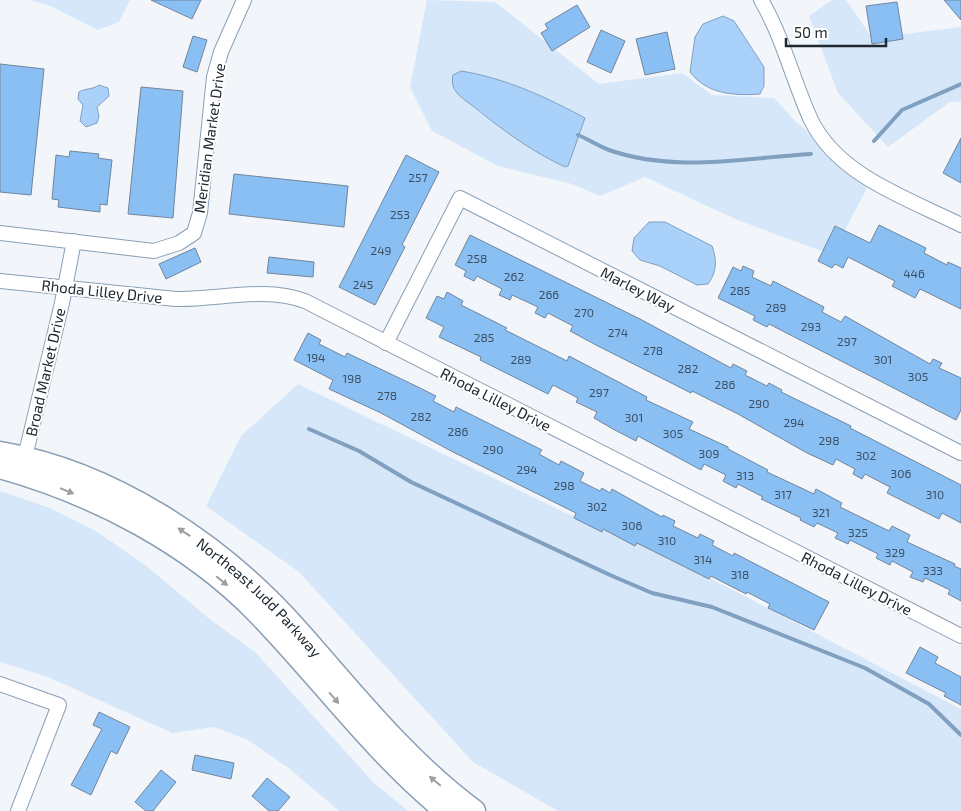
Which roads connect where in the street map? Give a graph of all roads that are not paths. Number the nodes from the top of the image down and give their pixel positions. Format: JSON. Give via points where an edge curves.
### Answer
{"nodes":[{"id":1,"x":244,"y":0,"type":"edge"},
{"id":2,"x":766,"y":1,"type":"edge"},
{"id":3,"x":961,"y":225,"type":"edge"},
{"id":4,"x":0,"y":233,"type":"edge"},
{"id":5,"x":74,"y":241,"type":"junction"},
{"id":6,"x":0,"y":280,"type":"edge"},
{"id":7,"x":64,"y":287,"type":"junction"},
{"id":8,"x":386,"y":343,"type":"junction"},
{"id":9,"x":0,"y":452,"type":"edge"},
{"id":10,"x":961,"y":453,"type":"edge"},
{"id":11,"x":16,"y":466,"type":"edge"},
{"id":12,"x":961,"y":636,"type":"edge"},
{"id":13,"x":0,"y":684,"type":"edge"},
{"id":14,"x":18,"y":811,"type":"edge"},
{"id":15,"x":446,"y":811,"type":"edge"},
{"id":16,"x":474,"y":811,"type":"edge"}],
"edges":[{"from":1,"to":5,"type":"street","name":"Meridian Market Drive","via":[[221,52],[214,77],[200,212],[194,233],[179,243],[154,250]]},
{"from":2,"to":3,"type":"street","via":[[811,120],[830,147],[854,169],[876,183]]},
{"from":4,"to":5,"type":"street","name":"Meridian Market Drive"},
{"from":5,"to":7,"type":"street","name":"Broad Market Drive"},
{"from":6,"to":7,"type":"street","name":"Rhoda Lilley Drive"},
{"from":7,"to":8,"type":"street","name":"Rhoda Lilley Drive","via":[[176,299],[271,293],[288,295]]},
{"from":7,"to":11,"type":"street","name":"Broad Market Drive"},
{"from":8,"to":10,"type":"street","name":"Marley Way","via":[[460,198]]},
{"from":8,"to":12,"type":"street","name":"Rhoda Lilley Drive"},
{"from":9,"to":11,"type":"highway","name":"Northeast Judd Parkway"},
{"from":11,"to":15,"type":"highway","name":"Northeast Judd Parkway","one_way":true,"via":[[102,505],[162,538],[209,570],[257,612],[406,778]]},
{"from":16,"to":11,"type":"highway","name":"Northeast Judd Parkway","one_way":true,"via":[[401,748],[291,624],[236,570],[171,523],[80,473]]},
{"from":13,"to":14,"type":"street","via":[[60,705]]}]}
